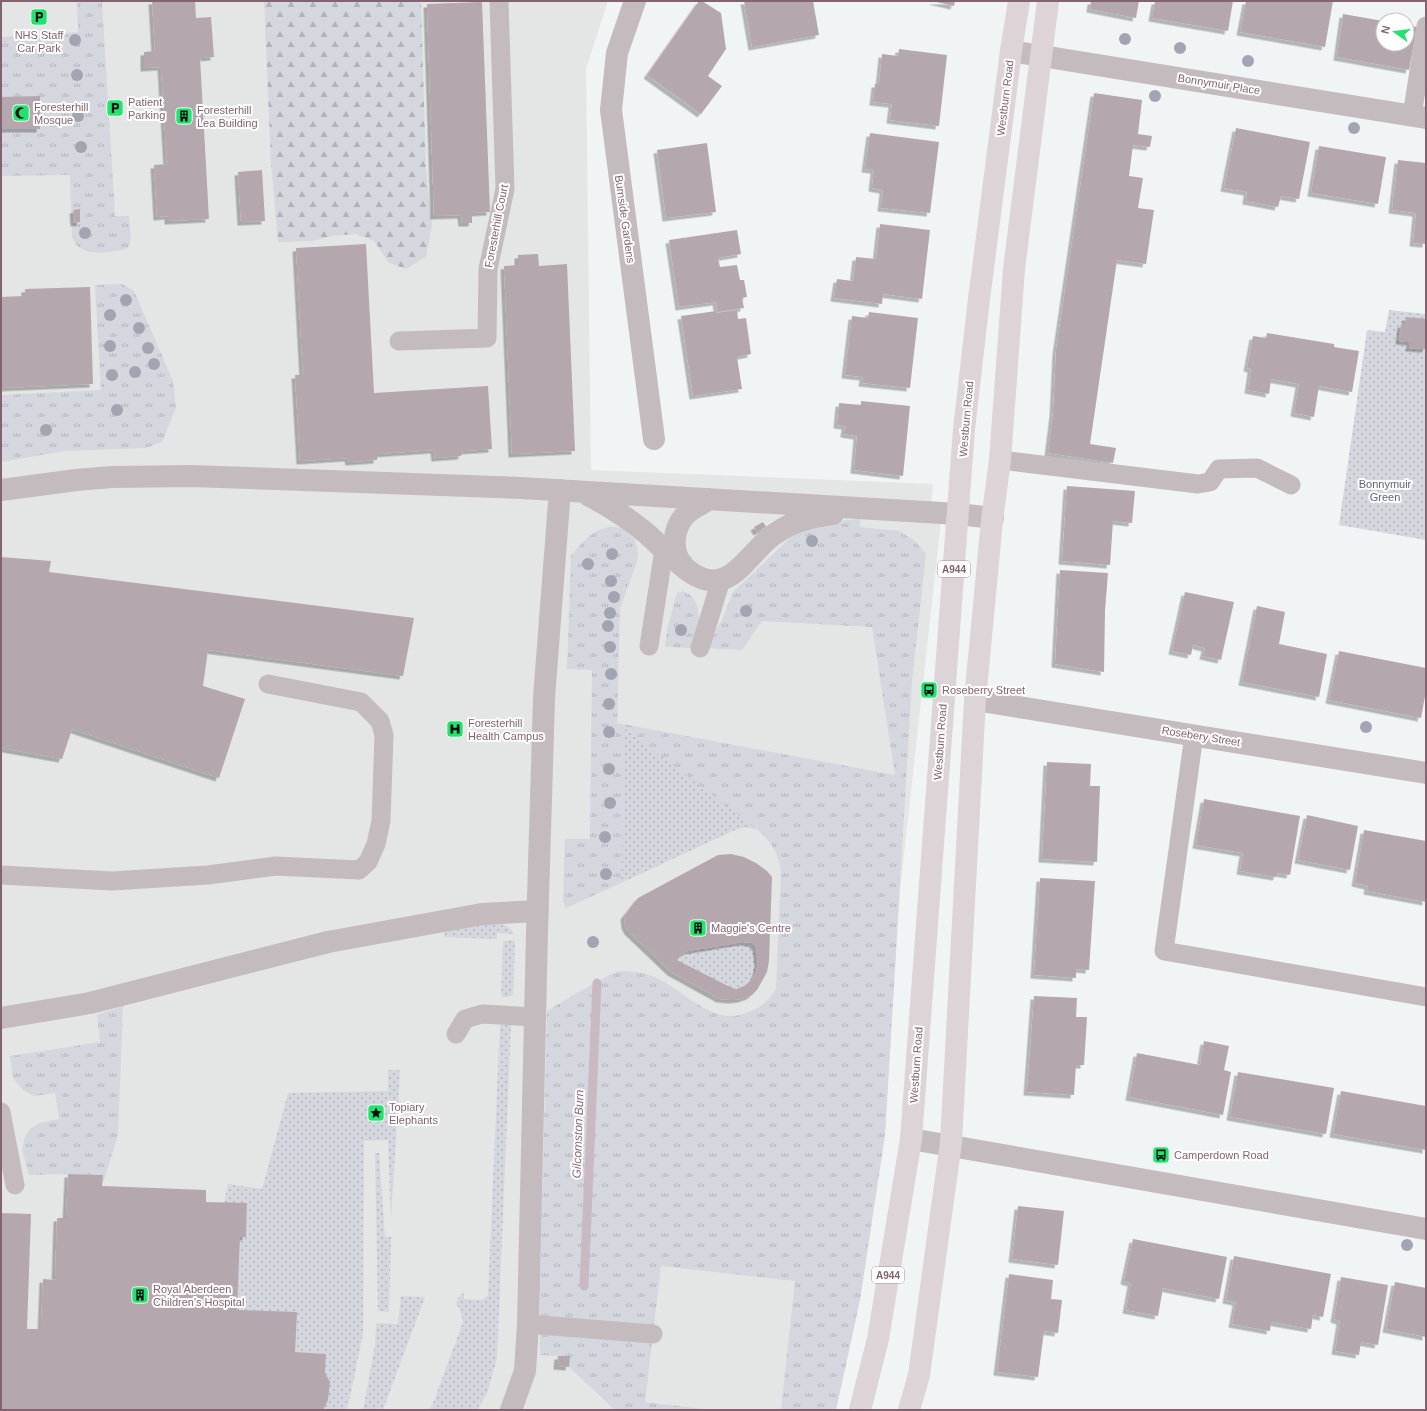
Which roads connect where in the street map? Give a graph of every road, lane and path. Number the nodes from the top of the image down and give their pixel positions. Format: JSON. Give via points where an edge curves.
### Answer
{"nodes":[{"id":1,"x":499,"y":1,"type":"edge"},
{"id":2,"x":635,"y":1,"type":"edge"},
{"id":3,"x":1020,"y":1,"type":"edge"},
{"id":4,"x":1048,"y":1,"type":"edge"},
{"id":5,"x":1426,"y":26,"type":"edge"},
{"id":6,"x":1011,"y":51,"type":"junction"},
{"id":7,"x":1041,"y":55,"type":"junction"},
{"id":8,"x":1419,"y":117,"type":"edge"},
{"id":9,"x":399,"y":341,"type":"dead end"},
{"id":10,"x":654,"y":439,"type":"dead end"},
{"id":11,"x":1000,"y":460,"type":"junction"},
{"id":12,"x":1292,"y":485,"type":"dead end"},
{"id":13,"x":1,"y":490,"type":"edge"},
{"id":14,"x":560,"y":490,"type":"junction"},
{"id":15,"x":584,"y":492,"type":"junction"},
{"id":16,"x":709,"y":499,"type":"junction"},
{"id":17,"x":865,"y":508,"type":"junction"},
{"id":18,"x":958,"y":514,"type":"junction"},
{"id":19,"x":993,"y":518,"type":"junction"},
{"id":20,"x":664,"y":550,"type":"junction"},
{"id":21,"x":687,"y":569,"type":"junction"},
{"id":22,"x":721,"y":580,"type":"junction"},
{"id":23,"x":649,"y":646,"type":"dead end"},
{"id":24,"x":700,"y":648,"type":"dead end"},
{"id":25,"x":268,"y":684,"type":"dead end"},
{"id":26,"x":975,"y":700,"type":"junction"},
{"id":27,"x":1194,"y":735,"type":"junction"},
{"id":28,"x":1426,"y":773,"type":"edge"},
{"id":29,"x":1,"y":875,"type":"edge"},
{"id":30,"x":538,"y":911,"type":"junction"},
{"id":31,"x":1426,"y":997,"type":"edge"},
{"id":32,"x":535,"y":1017,"type":"junction"},
{"id":33,"x":1,"y":1018,"type":"edge"},
{"id":34,"x":456,"y":1034,"type":"dead end"},
{"id":35,"x":1,"y":1112,"type":"edge"},
{"id":36,"x":911,"y":1139,"type":"junction"},
{"id":37,"x":950,"y":1146,"type":"junction"},
{"id":38,"x":14,"y":1185,"type":"dead end"},
{"id":39,"x":1426,"y":1229,"type":"edge"},
{"id":40,"x":528,"y":1324,"type":"junction"},
{"id":41,"x":653,"y":1334,"type":"dead end"},
{"id":42,"x":511,"y":1410,"type":"edge"},
{"id":43,"x":860,"y":1410,"type":"edge"},
{"id":44,"x":909,"y":1410,"type":"edge"}],
"edges":[{"from":1,"to":9,"type":"lane","name":"Foresterhill Court","via":[[506,189],[488,269],[487,338]]},
{"from":2,"to":10,"type":"street","name":"Burnside Gardens","via":[[617,53],[611,110]]},
{"from":3,"to":6,"type":"main road","name":"Westburn Road","number":"A944"},
{"from":4,"to":7,"type":"main road"},
{"from":5,"to":8,"type":"lane"},
{"from":6,"to":7,"type":"street","name":"Bonnymuir Place"},
{"from":6,"to":18,"type":"main road","name":"Westburn Road","number":"A944","via":[[964,429]]},
{"from":7,"to":8,"type":"street","name":"Bonnymuir Place"},
{"from":7,"to":11,"type":"main road","via":[[1014,269]]},
{"from":11,"to":12,"type":"lane","via":[[1198,484],[1210,482],[1219,469],[1257,468]]},
{"from":11,"to":19,"type":"main road"},
{"from":13,"to":14,"type":"street","via":[[112,477],[192,476]]},
{"from":14,"to":15,"type":"street"},
{"from":14,"to":30,"type":"street","via":[[544,698]]},
{"from":15,"to":16,"type":"street"},
{"from":15,"to":20,"type":"street","via":[[633,522]]},
{"from":16,"to":17,"type":"street"},
{"from":16,"to":21,"type":"street","via":[[687,513],[679,524],[675,548],[678,560]]},
{"from":17,"to":18,"type":"street"},
{"from":17,"to":22,"type":"street","via":[[813,517],[782,529],[761,545],[733,574]]},
{"from":18,"to":19,"type":"street"},
{"from":18,"to":36,"type":"main road","name":"Westburn Road","number":"A944"},
{"from":19,"to":26,"type":"main road"},
{"from":20,"to":21,"type":"street"},
{"from":20,"to":23,"type":"lane"},
{"from":21,"to":22,"type":"street","via":[[707,580]]},
{"from":22,"to":24,"type":"lane"},
{"from":25,"to":29,"type":"lane","via":[[361,702],[380,721],[384,736],[381,821],[376,844],[368,862],[359,870],[276,866],[208,875],[112,881]]},
{"from":26,"to":27,"type":"street","name":"Rosebery Street"},
{"from":26,"to":37,"type":"main road"},
{"from":27,"to":28,"type":"street","name":"Rosebery Street"},
{"from":27,"to":31,"type":"lane","via":[[1164,950]]},
{"from":30,"to":32,"type":"street"},
{"from":30,"to":33,"type":"street","via":[[482,914],[328,942],[90,1003]]},
{"from":32,"to":34,"type":"lane","via":[[482,1014],[464,1019]]},
{"from":32,"to":40,"type":"street"},
{"from":35,"to":38,"type":"lane"},
{"from":36,"to":37,"type":"street"},
{"from":36,"to":43,"type":"main road","name":"Westburn Road","number":"A944","via":[[878,1339]]},
{"from":37,"to":39,"type":"street"},
{"from":37,"to":44,"type":"main road","via":[[919,1375]]},
{"from":40,"to":41,"type":"lane"},
{"from":40,"to":42,"type":"street","via":[[524,1371]]}]}
